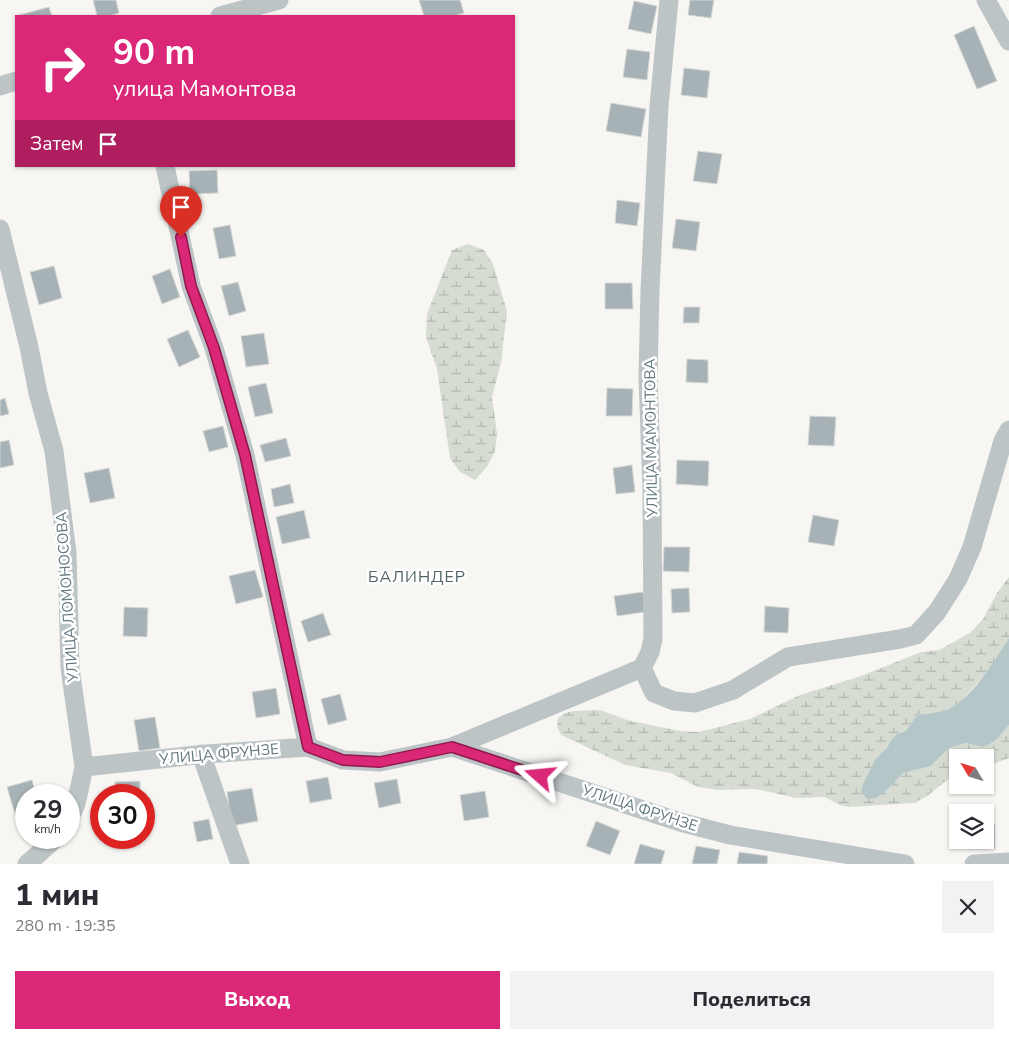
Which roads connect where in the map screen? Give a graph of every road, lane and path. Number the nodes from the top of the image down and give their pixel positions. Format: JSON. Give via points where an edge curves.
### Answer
{"nodes":[{"id":1,"x":279,"y":0,"type":"edge"},
{"id":2,"x":669,"y":0,"type":"edge"},
{"id":3,"x":986,"y":0,"type":"edge"},
{"id":4,"x":241,"y":5,"type":"edge"},
{"id":5,"x":222,"y":15,"type":"edge"},
{"id":6,"x":1009,"y":41,"type":"edge"},
{"id":7,"x":15,"y":81,"type":"edge"},
{"id":8,"x":0,"y":86,"type":"edge"},
{"id":9,"x":165,"y":167,"type":"edge"},
{"id":10,"x":0,"y":229,"type":"edge"},
{"id":11,"x":1009,"y":430,"type":"edge"},
{"id":12,"x":642,"y":668,"type":"junction"},
{"id":13,"x":308,"y":747,"type":"junction"},
{"id":14,"x":452,"y":747,"type":"junction"},
{"id":15,"x":201,"y":754,"type":"junction"},
{"id":16,"x":84,"y":767,"type":"junction"},
{"id":17,"x":80,"y":786,"type":"edge"},
{"id":18,"x":44,"y":849,"type":"edge"},
{"id":19,"x":1009,"y":862,"type":"edge"},
{"id":20,"x":27,"y":864,"type":"edge"},
{"id":21,"x":240,"y":864,"type":"edge"},
{"id":22,"x":905,"y":864,"type":"edge"},
{"id":23,"x":974,"y":864,"type":"edge"}],
"edges":[{"from":1,"to":4,"type":"street"},
{"from":2,"to":12,"type":"street","name":"УЛИЦА МАМОНТОВА","via":[[650,290],[648,377],[653,639]]},
{"from":3,"to":6,"type":"street"},
{"from":4,"to":5,"type":"street"},
{"from":7,"to":8,"type":"street"},
{"from":9,"to":13,"type":"street","via":[[191,286],[214,348],[245,455]]},
{"from":10,"to":16,"type":"street","name":"УЛИЦА ЛОМОНОСОВА","via":[[54,451],[67,553],[70,668]]},
{"from":11,"to":12,"type":"street","via":[[972,547],[958,579],[937,612],[916,635],[788,657],[733,690],[696,703],[674,701],[654,693]]},
{"from":12,"to":14,"type":"street"},
{"from":13,"to":14,"type":"street","name":"УЛИЦА ФРУНЗЕ","via":[[343,760],[380,762]]},
{"from":13,"to":15,"type":"street","name":"УЛИЦА ФРУНЗЕ"},
{"from":14,"to":22,"type":"street","name":"УЛИЦА ФРУНЗЕ","via":[[680,822],[730,835]]},
{"from":15,"to":16,"type":"street","name":"УЛИЦА ФРУНЗЕ"},
{"from":15,"to":21,"type":"street"},
{"from":16,"to":17,"type":"street","name":"УЛИЦА ЛОМОНОСОВА"},
{"from":18,"to":20,"type":"street"},
{"from":19,"to":23,"type":"street"}]}
